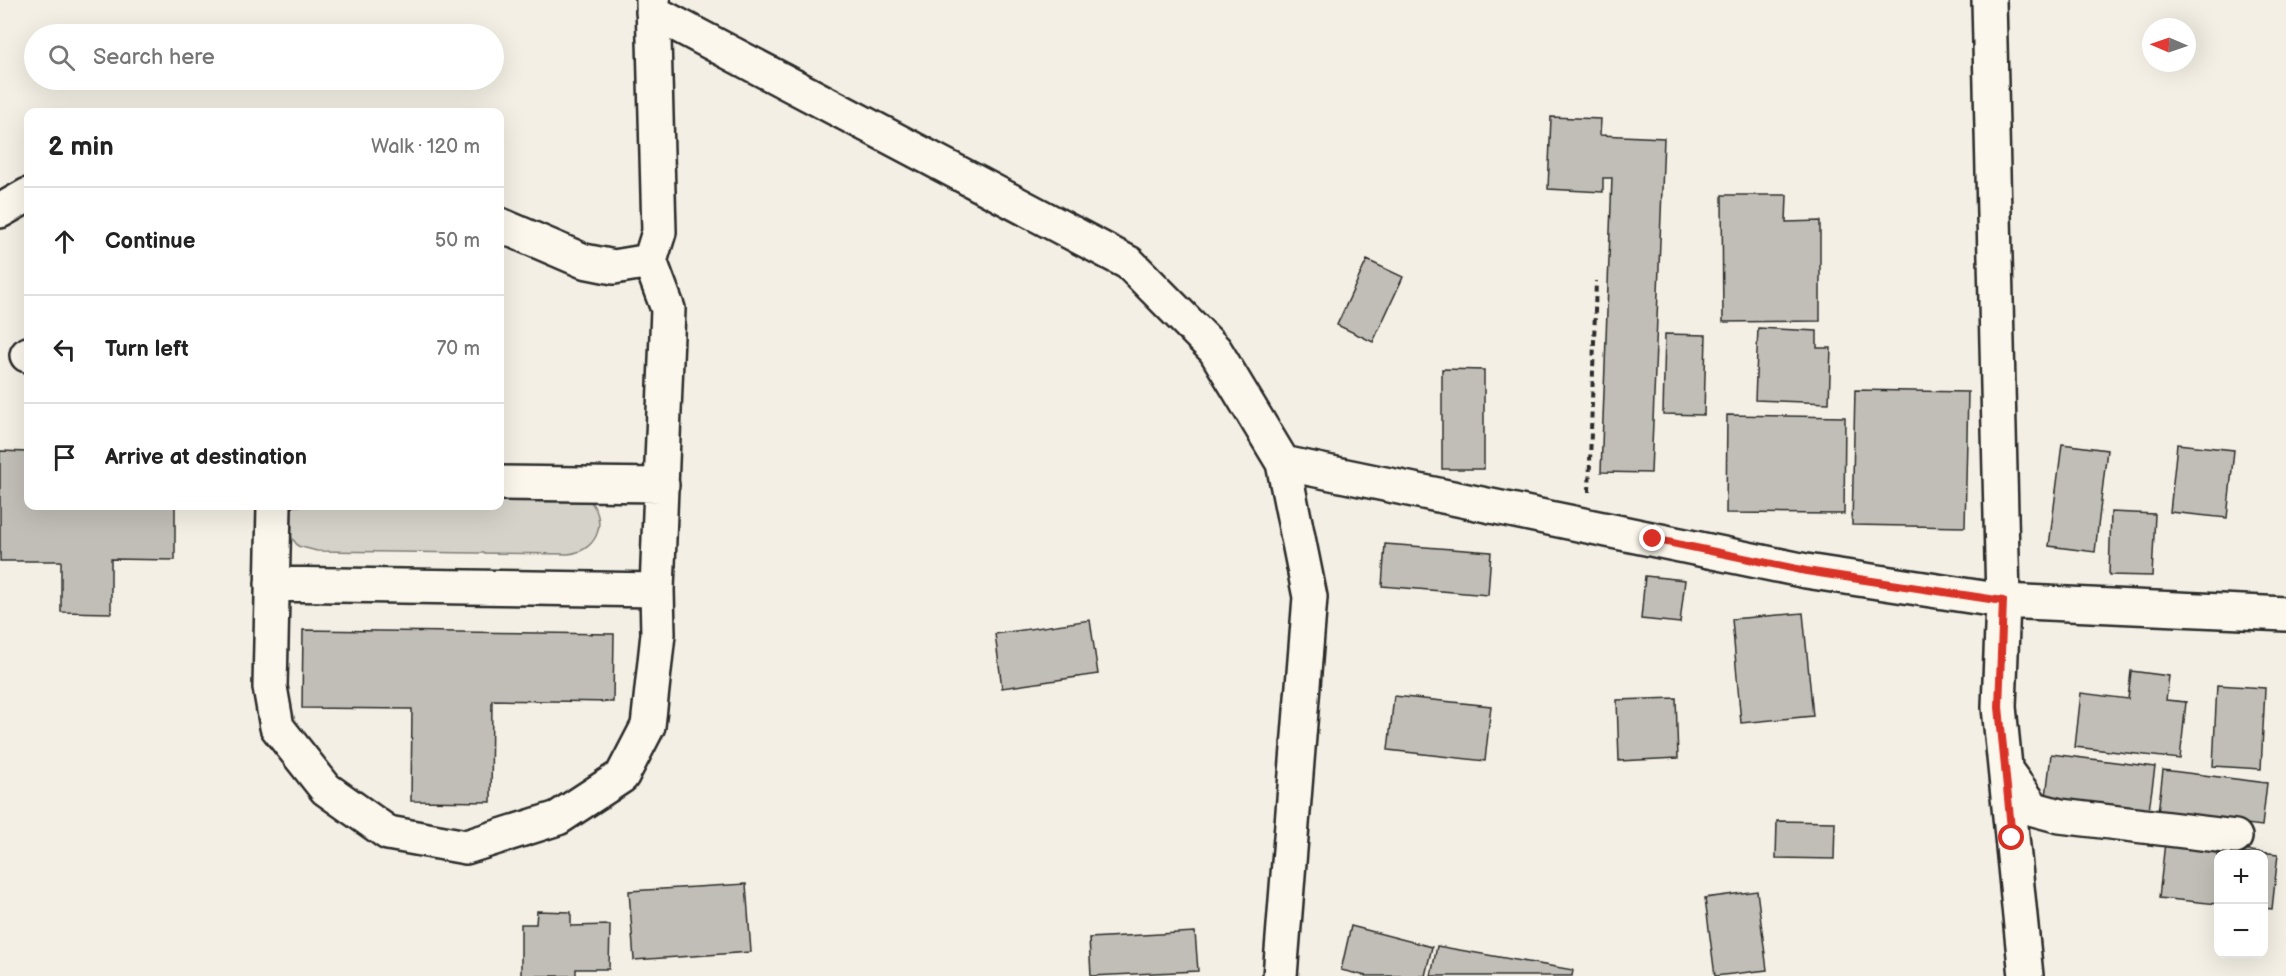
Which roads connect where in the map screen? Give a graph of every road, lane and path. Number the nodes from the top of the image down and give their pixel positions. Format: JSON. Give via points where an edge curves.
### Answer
{"nodes":[{"id":1,"x":1989,"y":0,"type":"edge"},
{"id":2,"x":653,"y":6,"type":"edge"},
{"id":3,"x":24,"y":197,"type":"edge"},
{"id":4,"x":0,"y":211,"type":"edge"},
{"id":5,"x":504,"y":227,"type":"edge"},
{"id":6,"x":650,"y":261,"type":"junction"},
{"id":7,"x":1596,"y":280,"type":"dead end"},
{"id":8,"x":1283,"y":463,"type":"junction"},
{"id":9,"x":504,"y":483,"type":"edge"},
{"id":10,"x":662,"y":485,"type":"junction"},
{"id":11,"x":274,"y":510,"type":"edge"},
{"id":12,"x":1588,"y":526,"type":"junction"},
{"id":13,"x":272,"y":584,"type":"junction"},
{"id":14,"x":657,"y":590,"type":"junction"},
{"id":15,"x":2003,"y":601,"type":"junction"},
{"id":16,"x":2286,"y":614,"type":"edge"},
{"id":17,"x":2005,"y":770,"type":"junction"},
{"id":18,"x":2235,"y":837,"type":"dead end"},
{"id":19,"x":1280,"y":976,"type":"edge"},
{"id":20,"x":2026,"y":976,"type":"edge"}],
"edges":[{"from":1,"to":15,"type":"street"},
{"from":2,"to":6,"type":"street","via":[[659,232]]},
{"from":2,"to":8,"type":"street","via":[[1129,263],[1215,350]]},
{"from":3,"to":4,"type":"street"},
{"from":5,"to":6,"type":"street","via":[[584,261],[614,267]]},
{"from":6,"to":10,"type":"street","via":[[668,309]]},
{"from":7,"to":12,"type":"path"},
{"from":8,"to":12,"type":"street"},
{"from":8,"to":19,"type":"street","via":[[1310,597]]},
{"from":9,"to":10,"type":"street"},
{"from":10,"to":14,"type":"street"},
{"from":11,"to":13,"type":"street"},
{"from":12,"to":15,"type":"street","via":[[1806,571]]},
{"from":13,"to":14,"type":"street"},
{"from":13,"to":14,"type":"street","via":[[270,687],[277,727],[326,789],[388,833],[466,847],[558,818],[622,776],[648,726],[658,634]]},
{"from":15,"to":16,"type":"street"},
{"from":15,"to":17,"type":"street","via":[[1999,707]]},
{"from":17,"to":18,"type":"street","via":[[2034,809],[2060,816]]},
{"from":17,"to":20,"type":"street"}]}
